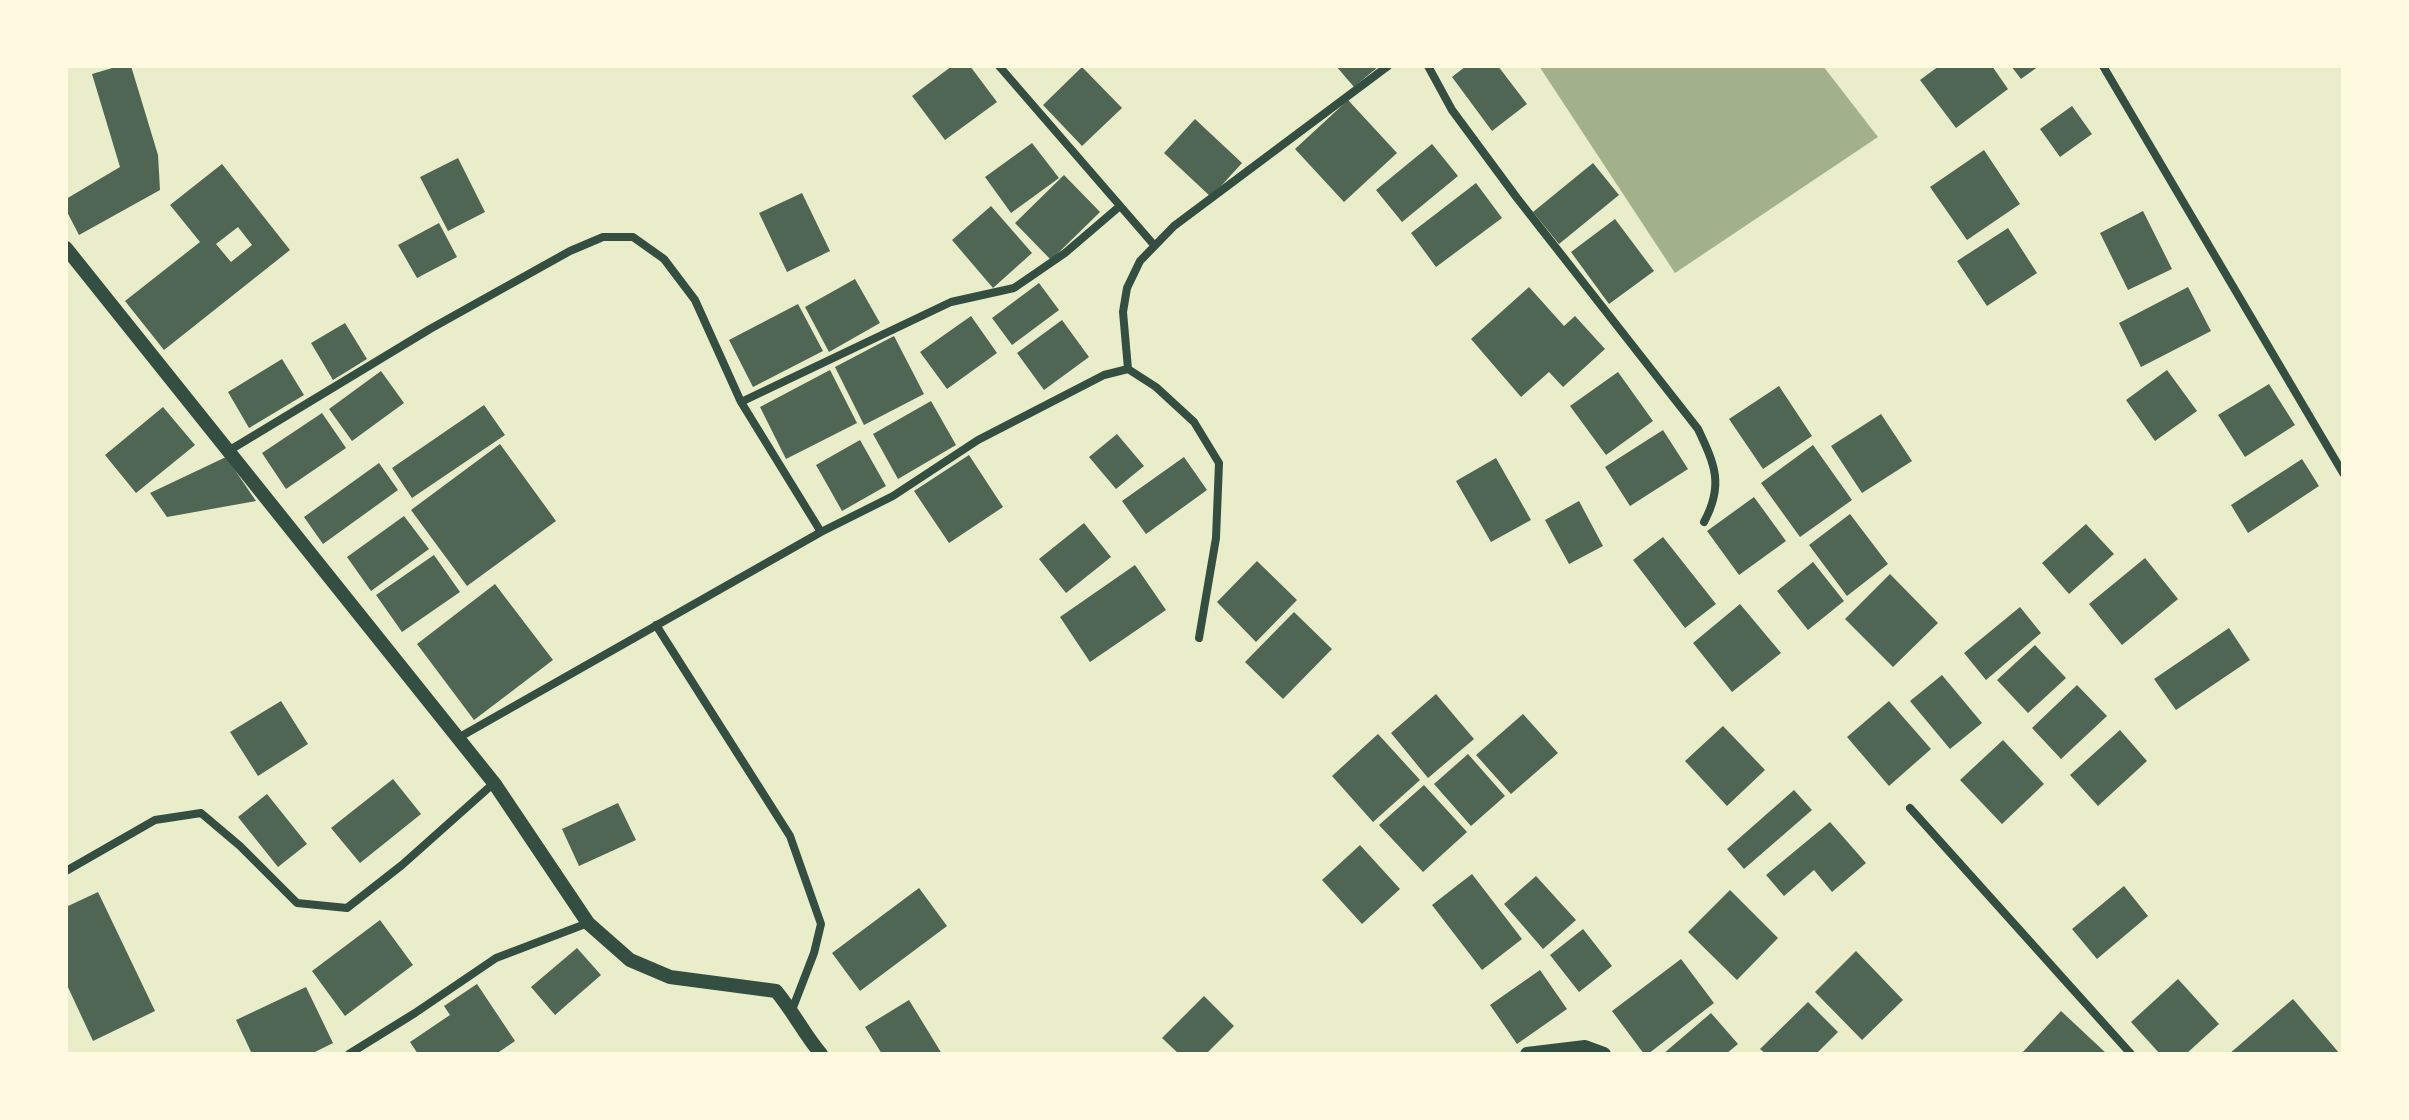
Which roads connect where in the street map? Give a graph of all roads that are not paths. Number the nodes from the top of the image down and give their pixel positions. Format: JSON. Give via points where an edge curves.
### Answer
{"nodes":[{"id":1,"x":999,"y":66,"type":"edge"},
{"id":2,"x":1388,"y":66,"type":"edge"},
{"id":3,"x":1428,"y":66,"type":"edge"},
{"id":4,"x":2103,"y":66,"type":"edge"},
{"id":5,"x":1120,"y":206,"type":"junction"},
{"id":6,"x":1154,"y":245,"type":"junction"},
{"id":7,"x":66,"y":248,"type":"edge"},
{"id":8,"x":1128,"y":369,"type":"junction"},
{"id":9,"x":741,"y":402,"type":"junction"},
{"id":10,"x":230,"y":450,"type":"junction"},
{"id":11,"x":2343,"y":473,"type":"edge"},
{"id":12,"x":1704,"y":522,"type":"dead end"},
{"id":13,"x":821,"y":532,"type":"junction"},
{"id":14,"x":656,"y":625,"type":"junction"},
{"id":15,"x":1199,"y":638,"type":"dead end"},
{"id":16,"x":458,"y":738,"type":"junction"},
{"id":17,"x":494,"y":783,"type":"junction"},
{"id":18,"x":1910,"y":808,"type":"dead end"},
{"id":19,"x":66,"y":871,"type":"edge"},
{"id":20,"x":588,"y":923,"type":"junction"},
{"id":21,"x":792,"y":1010,"type":"junction"},
{"id":22,"x":349,"y":1054,"type":"edge"},
{"id":23,"x":821,"y":1054,"type":"edge"},
{"id":24,"x":1527,"y":1054,"type":"edge"},
{"id":25,"x":1604,"y":1054,"type":"edge"},
{"id":26,"x":2131,"y":1054,"type":"edge"}],
"edges":[{"from":1,"to":5,"type":"street"},
{"from":2,"to":6,"type":"street"},
{"from":3,"to":12,"type":"street","via":[[1452,110],[1698,429],[1714,462],[1716,501]]},
{"from":4,"to":11,"type":"street"},
{"from":5,"to":6,"type":"street"},
{"from":5,"to":9,"type":"street","via":[[1014,288],[951,302]]},
{"from":6,"to":8,"type":"street","via":[[1127,288],[1123,312]]},
{"from":7,"to":10,"type":"street"},
{"from":8,"to":13,"type":"street","via":[[1104,375],[978,440],[893,496]]},
{"from":8,"to":15,"type":"street","via":[[1194,422],[1219,463],[1216,538]]},
{"from":9,"to":10,"type":"street","via":[[695,300],[664,259],[633,237],[603,237],[430,329]]},
{"from":9,"to":13,"type":"street"},
{"from":10,"to":16,"type":"street"},
{"from":13,"to":14,"type":"street"},
{"from":14,"to":16,"type":"street"},
{"from":14,"to":21,"type":"street","via":[[790,836],[821,924]]},
{"from":16,"to":17,"type":"street"},
{"from":17,"to":19,"type":"street","via":[[347,908],[297,903],[201,813],[155,820]]},
{"from":17,"to":20,"type":"street"},
{"from":18,"to":26,"type":"street"},
{"from":20,"to":21,"type":"street","via":[[644,966],[670,977],[776,991]]},
{"from":20,"to":22,"type":"street","via":[[496,958]]},
{"from":21,"to":23,"type":"street"},
{"from":24,"to":25,"type":"street","via":[[1585,1047]]}]}
